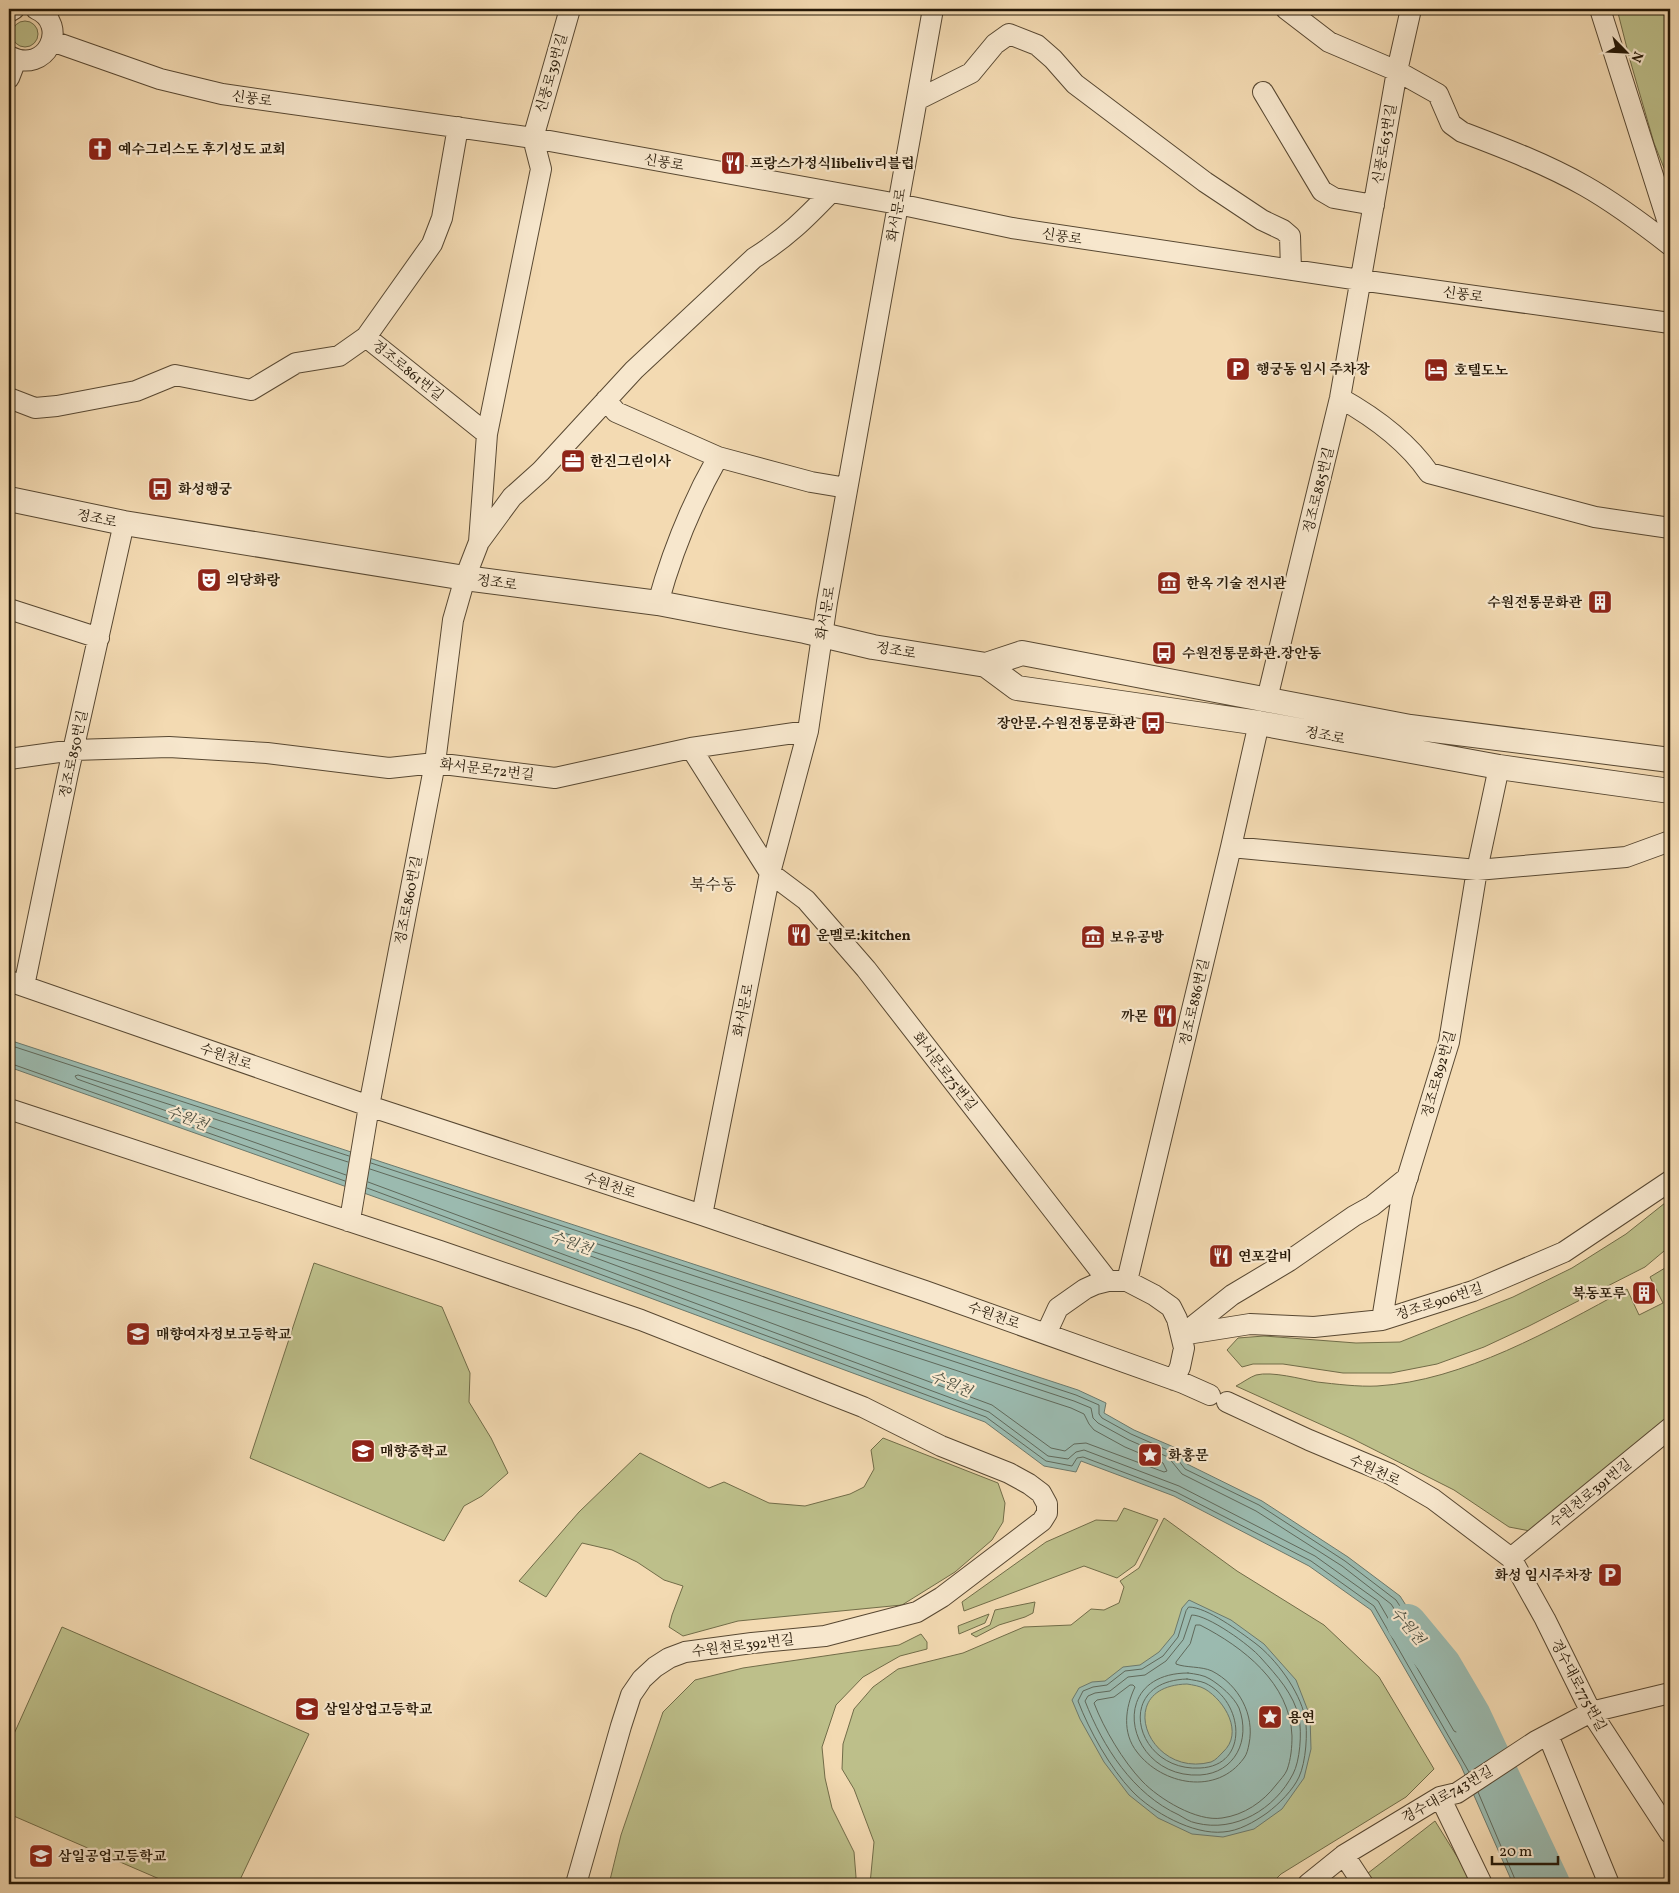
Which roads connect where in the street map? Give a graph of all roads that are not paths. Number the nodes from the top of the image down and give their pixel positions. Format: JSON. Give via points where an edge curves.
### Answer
{"nodes":[{"id":1,"x":14,"y":9,"type":"edge"},
{"id":2,"x":38,"y":9,"type":"edge"},
{"id":3,"x":570,"y":9,"type":"edge"},
{"id":4,"x":933,"y":9,"type":"edge"},
{"id":5,"x":1286,"y":9,"type":"edge"},
{"id":6,"x":1411,"y":9,"type":"edge"},
{"id":7,"x":1600,"y":9,"type":"edge"},
{"id":8,"x":9,"y":12,"type":"edge"},
{"id":9,"x":52,"y":41,"type":"junction"},
{"id":10,"x":11,"y":65,"type":"edge"},
{"id":11,"x":1397,"y":70,"type":"junction"},
{"id":12,"x":1263,"y":92,"type":"dead end"},
{"id":13,"x":917,"y":100,"type":"junction"},
{"id":14,"x":458,"y":128,"type":"junction"},
{"id":15,"x":532,"y":138,"type":"junction"},
{"id":16,"x":831,"y":192,"type":"junction"},
{"id":17,"x":898,"y":204,"type":"junction"},
{"id":18,"x":1374,"y":205,"type":"junction"},
{"id":19,"x":1670,"y":229,"type":"edge"},
{"id":20,"x":1670,"y":245,"type":"edge"},
{"id":21,"x":1291,"y":270,"type":"junction"},
{"id":22,"x":1360,"y":280,"type":"junction"},
{"id":23,"x":1670,"y":324,"type":"edge"},
{"id":24,"x":366,"y":337,"type":"junction"},
{"id":25,"x":9,"y":398,"type":"edge"},
{"id":26,"x":1340,"y":398,"type":"junction"},
{"id":27,"x":606,"y":400,"type":"junction"},
{"id":28,"x":487,"y":434,"type":"junction"},
{"id":29,"x":718,"y":457,"type":"junction"},
{"id":30,"x":847,"y":488,"type":"junction"},
{"id":31,"x":9,"y":499,"type":"edge"},
{"id":32,"x":124,"y":523,"type":"junction"},
{"id":33,"x":1670,"y":528,"type":"edge"},
{"id":34,"x":479,"y":542,"type":"junction"},
{"id":35,"x":465,"y":578,"type":"junction"},
{"id":36,"x":658,"y":603,"type":"junction"},
{"id":37,"x":9,"y":609,"type":"edge"},
{"id":38,"x":821,"y":635,"type":"junction"},
{"id":39,"x":99,"y":638,"type":"junction"},
{"id":40,"x":986,"y":665,"type":"junction"},
{"id":41,"x":1267,"y":699,"type":"junction"},
{"id":42,"x":1259,"y":723,"type":"junction"},
{"id":43,"x":808,"y":731,"type":"junction"},
{"id":44,"x":691,"y":748,"type":"junction"},
{"id":45,"x":74,"y":750,"type":"junction"},
{"id":46,"x":9,"y":759,"type":"edge"},
{"id":47,"x":1670,"y":760,"type":"edge"},
{"id":48,"x":434,"y":763,"type":"junction"},
{"id":49,"x":1499,"y":767,"type":"junction"},
{"id":50,"x":1670,"y":791,"type":"edge"},
{"id":51,"x":1670,"y":841,"type":"edge"},
{"id":52,"x":1231,"y":847,"type":"junction"},
{"id":53,"x":1477,"y":870,"type":"junction"},
{"id":54,"x":770,"y":873,"type":"junction"},
{"id":55,"x":16,"y":984,"type":"edge"},
{"id":56,"x":369,"y":1106,"type":"junction"},
{"id":57,"x":9,"y":1109,"type":"edge"},
{"id":58,"x":1408,"y":1176,"type":"junction"},
{"id":59,"x":1670,"y":1181,"type":"edge"},
{"id":60,"x":702,"y":1215,"type":"junction"},
{"id":61,"x":350,"y":1217,"type":"junction"},
{"id":62,"x":1118,"y":1281,"type":"junction"},
{"id":63,"x":1382,"y":1320,"type":"junction"},
{"id":64,"x":1046,"y":1334,"type":"junction"},
{"id":65,"x":1181,"y":1335,"type":"junction"},
{"id":66,"x":1174,"y":1380,"type":"junction"},
{"id":67,"x":1670,"y":1428,"type":"edge"},
{"id":68,"x":1511,"y":1558,"type":"junction"},
{"id":69,"x":1670,"y":1693,"type":"edge"},
{"id":70,"x":1591,"y":1712,"type":"junction"},
{"id":71,"x":1542,"y":1738,"type":"junction"},
{"id":72,"x":1448,"y":1795,"type":"junction"},
{"id":73,"x":1670,"y":1833,"type":"edge"},
{"id":74,"x":1344,"y":1855,"type":"junction"},
{"id":75,"x":576,"y":1884,"type":"edge"},
{"id":76,"x":1308,"y":1884,"type":"edge"},
{"id":77,"x":1363,"y":1884,"type":"edge"},
{"id":78,"x":1482,"y":1884,"type":"edge"},
{"id":79,"x":1608,"y":1884,"type":"edge"}],
"edges":[{"from":1,"to":8,"type":"street"},
{"from":2,"to":9,"type":"street","via":[[51,23]]},
{"from":3,"to":15,"type":"street","name":"신풍로39번길"},
{"from":4,"to":13,"type":"street","name":"화서문로"},
{"from":5,"to":11,"type":"street","via":[[1329,42]]},
{"from":6,"to":11,"type":"street","name":"신풍로63번길"},
{"from":7,"to":19,"type":"street"},
{"from":9,"to":10,"type":"street","via":[[42,56]]},
{"from":9,"to":14,"type":"street","name":"신풍로","via":[[160,79],[222,94]]},
{"from":11,"to":18,"type":"street","name":"신풍로63번길"},
{"from":11,"to":20,"type":"street","via":[[1438,94],[1451,124],[1462,132],[1543,165],[1586,187]]},
{"from":12,"to":18,"type":"street","via":[[1322,191],[1334,198]]},
{"from":13,"to":17,"type":"street","name":"화서문로"},
{"from":13,"to":21,"type":"street","via":[[971,73],[995,44],[1009,34],[1037,45],[1075,84],[1205,182],[1290,236]]},
{"from":14,"to":15,"type":"street","name":"신풍로"},
{"from":14,"to":24,"type":"street","via":[[442,218],[432,244]]},
{"from":15,"to":16,"type":"street","name":"신풍로"},
{"from":15,"to":28,"type":"street","via":[[541,169]]},
{"from":16,"to":17,"type":"street","name":"신풍로"},
{"from":16,"to":27,"type":"street","via":[[800,225],[754,258]]},
{"from":17,"to":21,"type":"street","name":"신풍로","via":[[1012,228]]},
{"from":17,"to":30,"type":"street","name":"화서문로"},
{"from":18,"to":22,"type":"street","name":"신풍로63번길"},
{"from":21,"to":22,"type":"street","name":"신풍로"},
{"from":22,"to":23,"type":"street","name":"신풍로"},
{"from":22,"to":26,"type":"street","name":"정조로885번길"},
{"from":24,"to":25,"type":"street","name":"정조로861번길","via":[[339,356],[296,363],[251,390],[175,375],[136,391],[57,406],[36,408]]},
{"from":24,"to":28,"type":"street","name":"정조로861번길"},
{"from":26,"to":33,"type":"street","via":[[1365,412],[1409,449],[1429,473],[1595,517]]},
{"from":26,"to":41,"type":"street","name":"정조로885번길"},
{"from":27,"to":29,"type":"street","via":[[616,412]]},
{"from":27,"to":34,"type":"street","via":[[512,497]]},
{"from":28,"to":34,"type":"street"},
{"from":29,"to":30,"type":"street","via":[[810,482]]},
{"from":29,"to":36,"type":"street","via":[[702,485],[668,568]]},
{"from":30,"to":38,"type":"street","name":"화서문로"},
{"from":31,"to":32,"type":"street","name":"정조로"},
{"from":32,"to":35,"type":"street","name":"정조로"},
{"from":32,"to":39,"type":"street","name":"정조로850번길"},
{"from":34,"to":35,"type":"street"},
{"from":35,"to":36,"type":"street","name":"정조로"},
{"from":35,"to":48,"type":"street","name":"정조로860번길","via":[[454,620]]},
{"from":36,"to":38,"type":"street","name":"정조로"},
{"from":37,"to":39,"type":"street"},
{"from":38,"to":40,"type":"street","name":"정조로","via":[[873,647]]},
{"from":38,"to":43,"type":"street","name":"화서문로"},
{"from":39,"to":45,"type":"street","name":"정조로850번길"},
{"from":40,"to":41,"type":"street","name":"정조로","via":[[1022,653]]},
{"from":40,"to":42,"type":"street","name":"정조로","via":[[1017,688]]},
{"from":41,"to":47,"type":"street","name":"정조로","via":[[1410,727]]},
{"from":42,"to":49,"type":"street","name":"정조로"},
{"from":42,"to":52,"type":"street","name":"정조로886번길"},
{"from":43,"to":44,"type":"street","name":"화서문로72번길"},
{"from":43,"to":54,"type":"street","name":"화서문로"},
{"from":44,"to":48,"type":"street","name":"화서문로72번길","via":[[554,778]]},
{"from":44,"to":54,"type":"street"},
{"from":45,"to":46,"type":"street","name":"화서문로72번길"},
{"from":45,"to":48,"type":"street","name":"화서문로72번길","via":[[169,747],[267,753],[389,768]]},
{"from":45,"to":55,"type":"street","name":"정조로850번길"},
{"from":48,"to":56,"type":"street","name":"정조로860번길"},
{"from":49,"to":50,"type":"street","name":"정조로"},
{"from":49,"to":53,"type":"street","name":"정조로892번길"},
{"from":51,"to":53,"type":"street","via":[[1626,857]]},
{"from":52,"to":53,"type":"street"},
{"from":52,"to":62,"type":"street","name":"정조로886번길"},
{"from":53,"to":58,"type":"street","name":"정조로892번길","via":[[1449,1042]]},
{"from":54,"to":60,"type":"street","name":"화서문로"},
{"from":54,"to":62,"type":"street","name":"화서문로75번길","via":[[806,900],[866,969]]},
{"from":55,"to":56,"type":"street","name":"수원천로"},
{"from":56,"to":60,"type":"street","name":"수원천로"},
{"from":56,"to":61,"type":"street","name":"정조로860번길"},
{"from":57,"to":61,"type":"street"},
{"from":58,"to":63,"type":"street","name":"정조로892번길","via":[[1402,1195]]},
{"from":58,"to":65,"type":"street","via":[[1372,1206],[1232,1295]]},
{"from":59,"to":63,"type":"street","name":"정조로906번길","via":[[1564,1252],[1473,1292]]},
{"from":60,"to":64,"type":"street","name":"수원천로"},
{"from":61,"to":75,"type":"street","name":"수원천로392번길","via":[[641,1320],[864,1407],[941,1446],[1009,1473],[1041,1493],[1047,1504],[1047,1513],[1042,1521],[942,1597],[917,1612],[825,1636],[685,1652],[655,1667],[631,1696]]},
{"from":62,"to":64,"type":"street","via":[[1096,1284],[1058,1308]]},
{"from":62,"to":65,"type":"street","via":[[1154,1295],[1171,1308]]},
{"from":63,"to":65,"type":"street","name":"정조로906번길","via":[[1314,1327],[1250,1324]]},
{"from":64,"to":66,"type":"street","name":"수원천로"},
{"from":65,"to":66,"type":"street","via":[[1184,1348]]},
{"from":66,"to":68,"type":"street","name":"수원천로","via":[[1390,1474],[1434,1499]]},
{"from":67,"to":68,"type":"street","name":"수원천로391번길"},
{"from":68,"to":70,"type":"street","name":"경수대로775번길"},
{"from":69,"to":70,"type":"street","name":"경수대로743번길"},
{"from":70,"to":71,"type":"street","name":"경수대로743번길"},
{"from":70,"to":73,"type":"street","name":"경수대로775번길"},
{"from":71,"to":72,"type":"street","name":"경수대로743번길"},
{"from":71,"to":79,"type":"street"},
{"from":72,"to":74,"type":"street","name":"경수대로743번길"},
{"from":72,"to":78,"type":"street"},
{"from":74,"to":76,"type":"street","name":"경수대로743번길"},
{"from":74,"to":77,"type":"street"}]}
